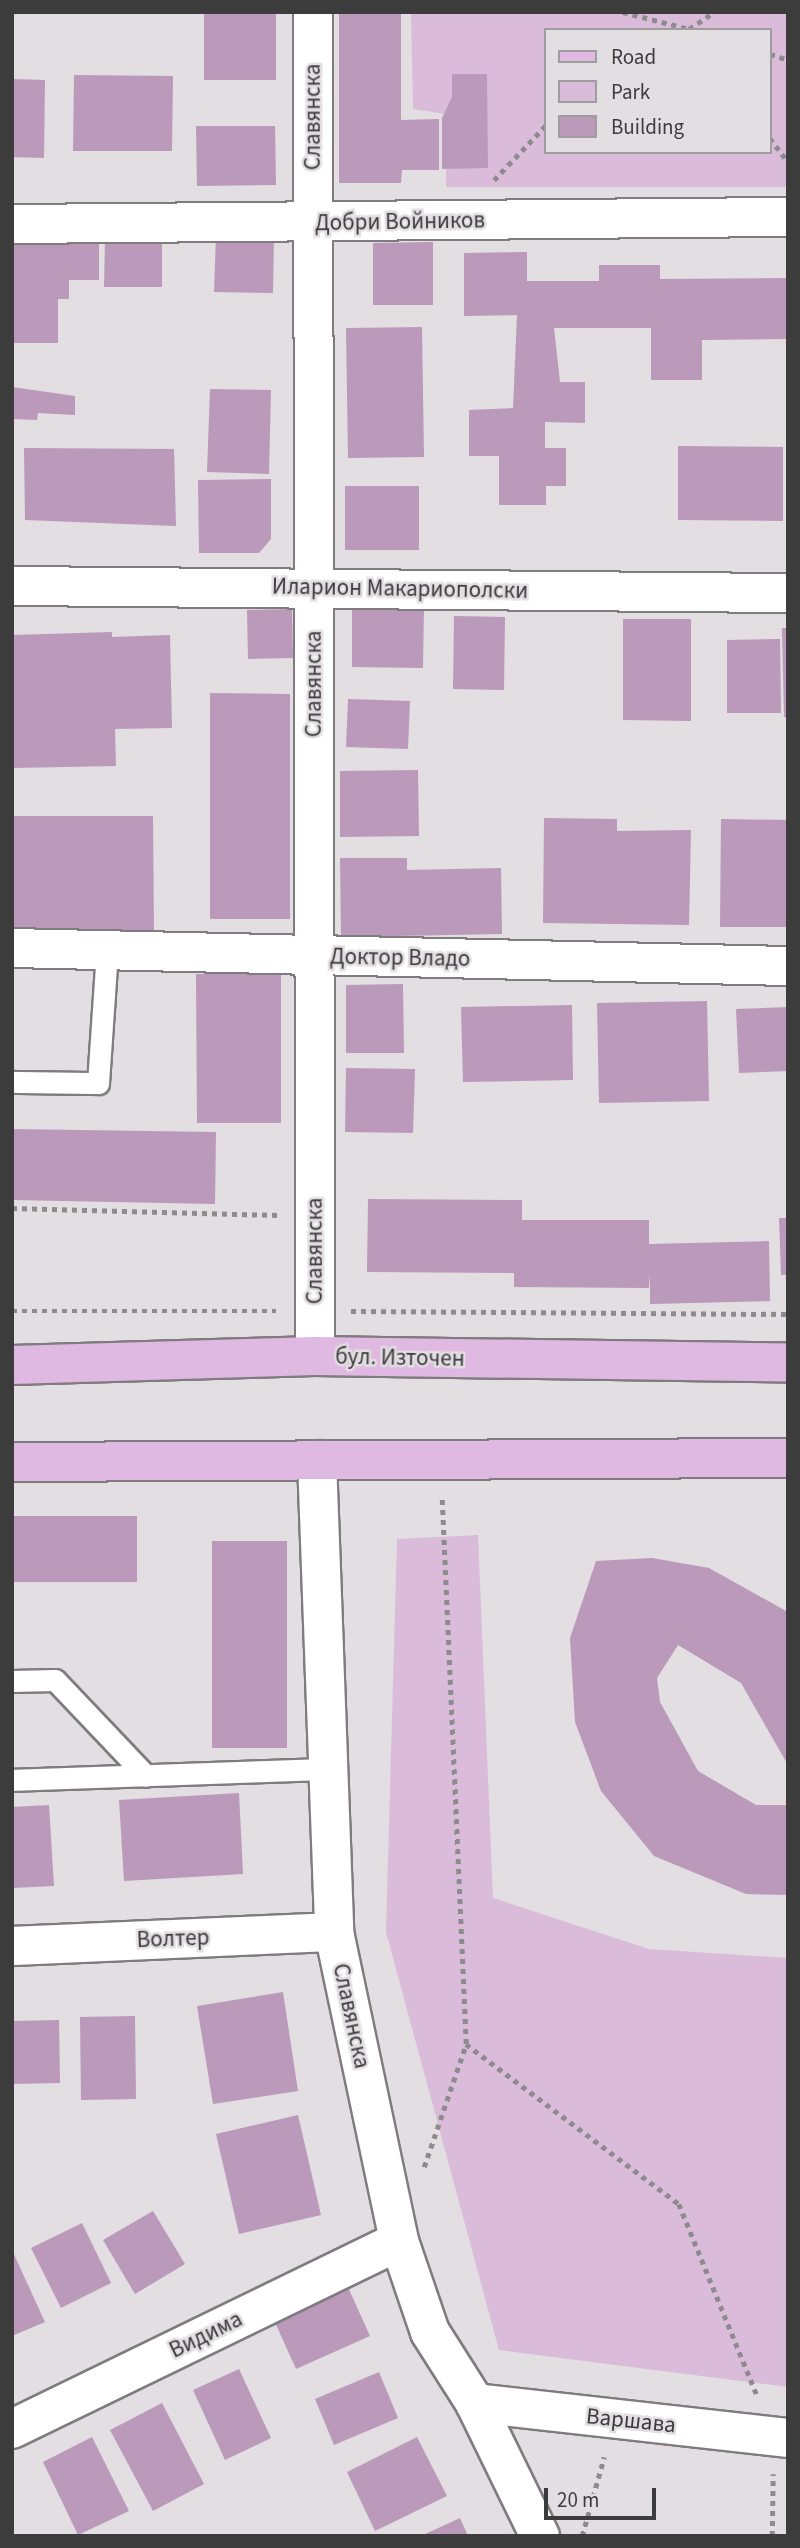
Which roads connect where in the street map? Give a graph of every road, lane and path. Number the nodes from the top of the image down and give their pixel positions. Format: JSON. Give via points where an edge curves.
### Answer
{"nodes":[{"id":1,"x":313,"y":12,"type":"edge"},
{"id":2,"x":623,"y":12,"type":"edge"},
{"id":3,"x":714,"y":12,"type":"edge"},
{"id":4,"x":685,"y":28,"type":"edge"},
{"id":5,"x":690,"y":28,"type":"edge"},
{"id":6,"x":544,"y":127,"type":"edge"},
{"id":7,"x":772,"y":141,"type":"edge"},
{"id":8,"x":788,"y":162,"type":"edge"},
{"id":9,"x":788,"y":217,"type":"edge"},
{"id":10,"x":455,"y":220,"type":"junction"},
{"id":11,"x":12,"y":223,"type":"edge"},
{"id":12,"x":313,"y":225,"type":"junction"},
{"id":13,"x":12,"y":586,"type":"edge"},
{"id":14,"x":314,"y":587,"type":"junction"},
{"id":15,"x":788,"y":593,"type":"edge"},
{"id":16,"x":12,"y":947,"type":"edge"},
{"id":17,"x":107,"y":950,"type":"junction"},
{"id":18,"x":313,"y":956,"type":"junction"},
{"id":19,"x":788,"y":966,"type":"edge"},
{"id":20,"x":12,"y":1082,"type":"edge"},
{"id":21,"x":12,"y":1208,"type":"edge"},
{"id":22,"x":315,"y":1216,"type":"junction"},
{"id":23,"x":12,"y":1311,"type":"edge"},
{"id":24,"x":315,"y":1311,"type":"junction"},
{"id":25,"x":788,"y":1314,"type":"edge"},
{"id":26,"x":315,"y":1356,"type":"junction"},
{"id":27,"x":788,"y":1363,"type":"edge"},
{"id":28,"x":12,"y":1365,"type":"edge"},
{"id":29,"x":788,"y":1458,"type":"edge"},
{"id":30,"x":317,"y":1460,"type":"junction"},
{"id":31,"x":12,"y":1462,"type":"edge"},
{"id":32,"x":442,"y":1493,"type":"dead end"},
{"id":33,"x":12,"y":1681,"type":"edge"},
{"id":34,"x":328,"y":1769,"type":"junction"},
{"id":35,"x":146,"y":1776,"type":"junction"},
{"id":36,"x":12,"y":1780,"type":"edge"},
{"id":37,"x":334,"y":1932,"type":"junction"},
{"id":38,"x":12,"y":1946,"type":"edge"},
{"id":39,"x":466,"y":2043,"type":"junction"},
{"id":40,"x":421,"y":2175,"type":"dead end"},
{"id":41,"x":399,"y":2241,"type":"junction"},
{"id":42,"x":475,"y":2403,"type":"junction"},
{"id":43,"x":615,"y":2419,"type":"junction"},
{"id":44,"x":12,"y":2428,"type":"edge"},
{"id":45,"x":781,"y":2437,"type":"edge"},
{"id":46,"x":540,"y":2536,"type":"edge"},
{"id":47,"x":582,"y":2536,"type":"edge"},
{"id":48,"x":772,"y":2536,"type":"edge"}],
"edges":[{"from":1,"to":12,"type":"street","name":"Славянска"},
{"from":2,"to":4,"type":"path"},
{"from":3,"to":5,"type":"path"},
{"from":6,"to":10,"type":"path"},
{"from":7,"to":8,"type":"path"},
{"from":9,"to":10,"type":"street","name":"Добри Войников"},
{"from":10,"to":12,"type":"street","name":"Добри Войников"},
{"from":11,"to":12,"type":"street","name":"Добри Войников"},
{"from":12,"to":14,"type":"street","name":"Славянска"},
{"from":13,"to":14,"type":"street","name":"Иларион Макариополски"},
{"from":14,"to":15,"type":"street","name":"Иларион Макариополски"},
{"from":14,"to":18,"type":"street","name":"Славянска"},
{"from":16,"to":17,"type":"street","name":"Доктор Владо"},
{"from":17,"to":18,"type":"street","name":"Доктор Владо"},
{"from":17,"to":20,"type":"lane","via":[[98,1083]]},
{"from":18,"to":19,"type":"street","name":"Доктор Владо"},
{"from":18,"to":22,"type":"street","name":"Славянска"},
{"from":21,"to":22,"type":"path"},
{"from":22,"to":24,"type":"street","name":"Славянска"},
{"from":23,"to":24,"type":"path"},
{"from":24,"to":25,"type":"path"},
{"from":24,"to":26,"type":"street","name":"Славянска"},
{"from":26,"to":27,"type":"main road","name":"бул. Източен"},
{"from":26,"to":28,"type":"main road","name":"бул. Източен"},
{"from":29,"to":30,"type":"main road"},
{"from":30,"to":31,"type":"main road"},
{"from":30,"to":34,"type":"street","name":"Славянска"},
{"from":32,"to":39,"type":"path"},
{"from":33,"to":35,"type":"lane","via":[[55,1680]]},
{"from":34,"to":35,"type":"lane"},
{"from":34,"to":37,"type":"street","name":"Славянска"},
{"from":35,"to":36,"type":"lane"},
{"from":37,"to":38,"type":"street","name":"Волтер"},
{"from":37,"to":41,"type":"street","name":"Славянска"},
{"from":39,"to":40,"type":"path"},
{"from":39,"to":45,"type":"path","via":[[679,2204]]},
{"from":41,"to":42,"type":"street","name":"Славянска","via":[[430,2332]]},
{"from":41,"to":44,"type":"street","name":"Видима"},
{"from":42,"to":43,"type":"street","name":"Варшава"},
{"from":42,"to":46,"type":"street","name":"Славянска"},
{"from":43,"to":45,"type":"street","name":"Варшава"},
{"from":43,"to":47,"type":"path"},
{"from":45,"to":48,"type":"path"}]}
